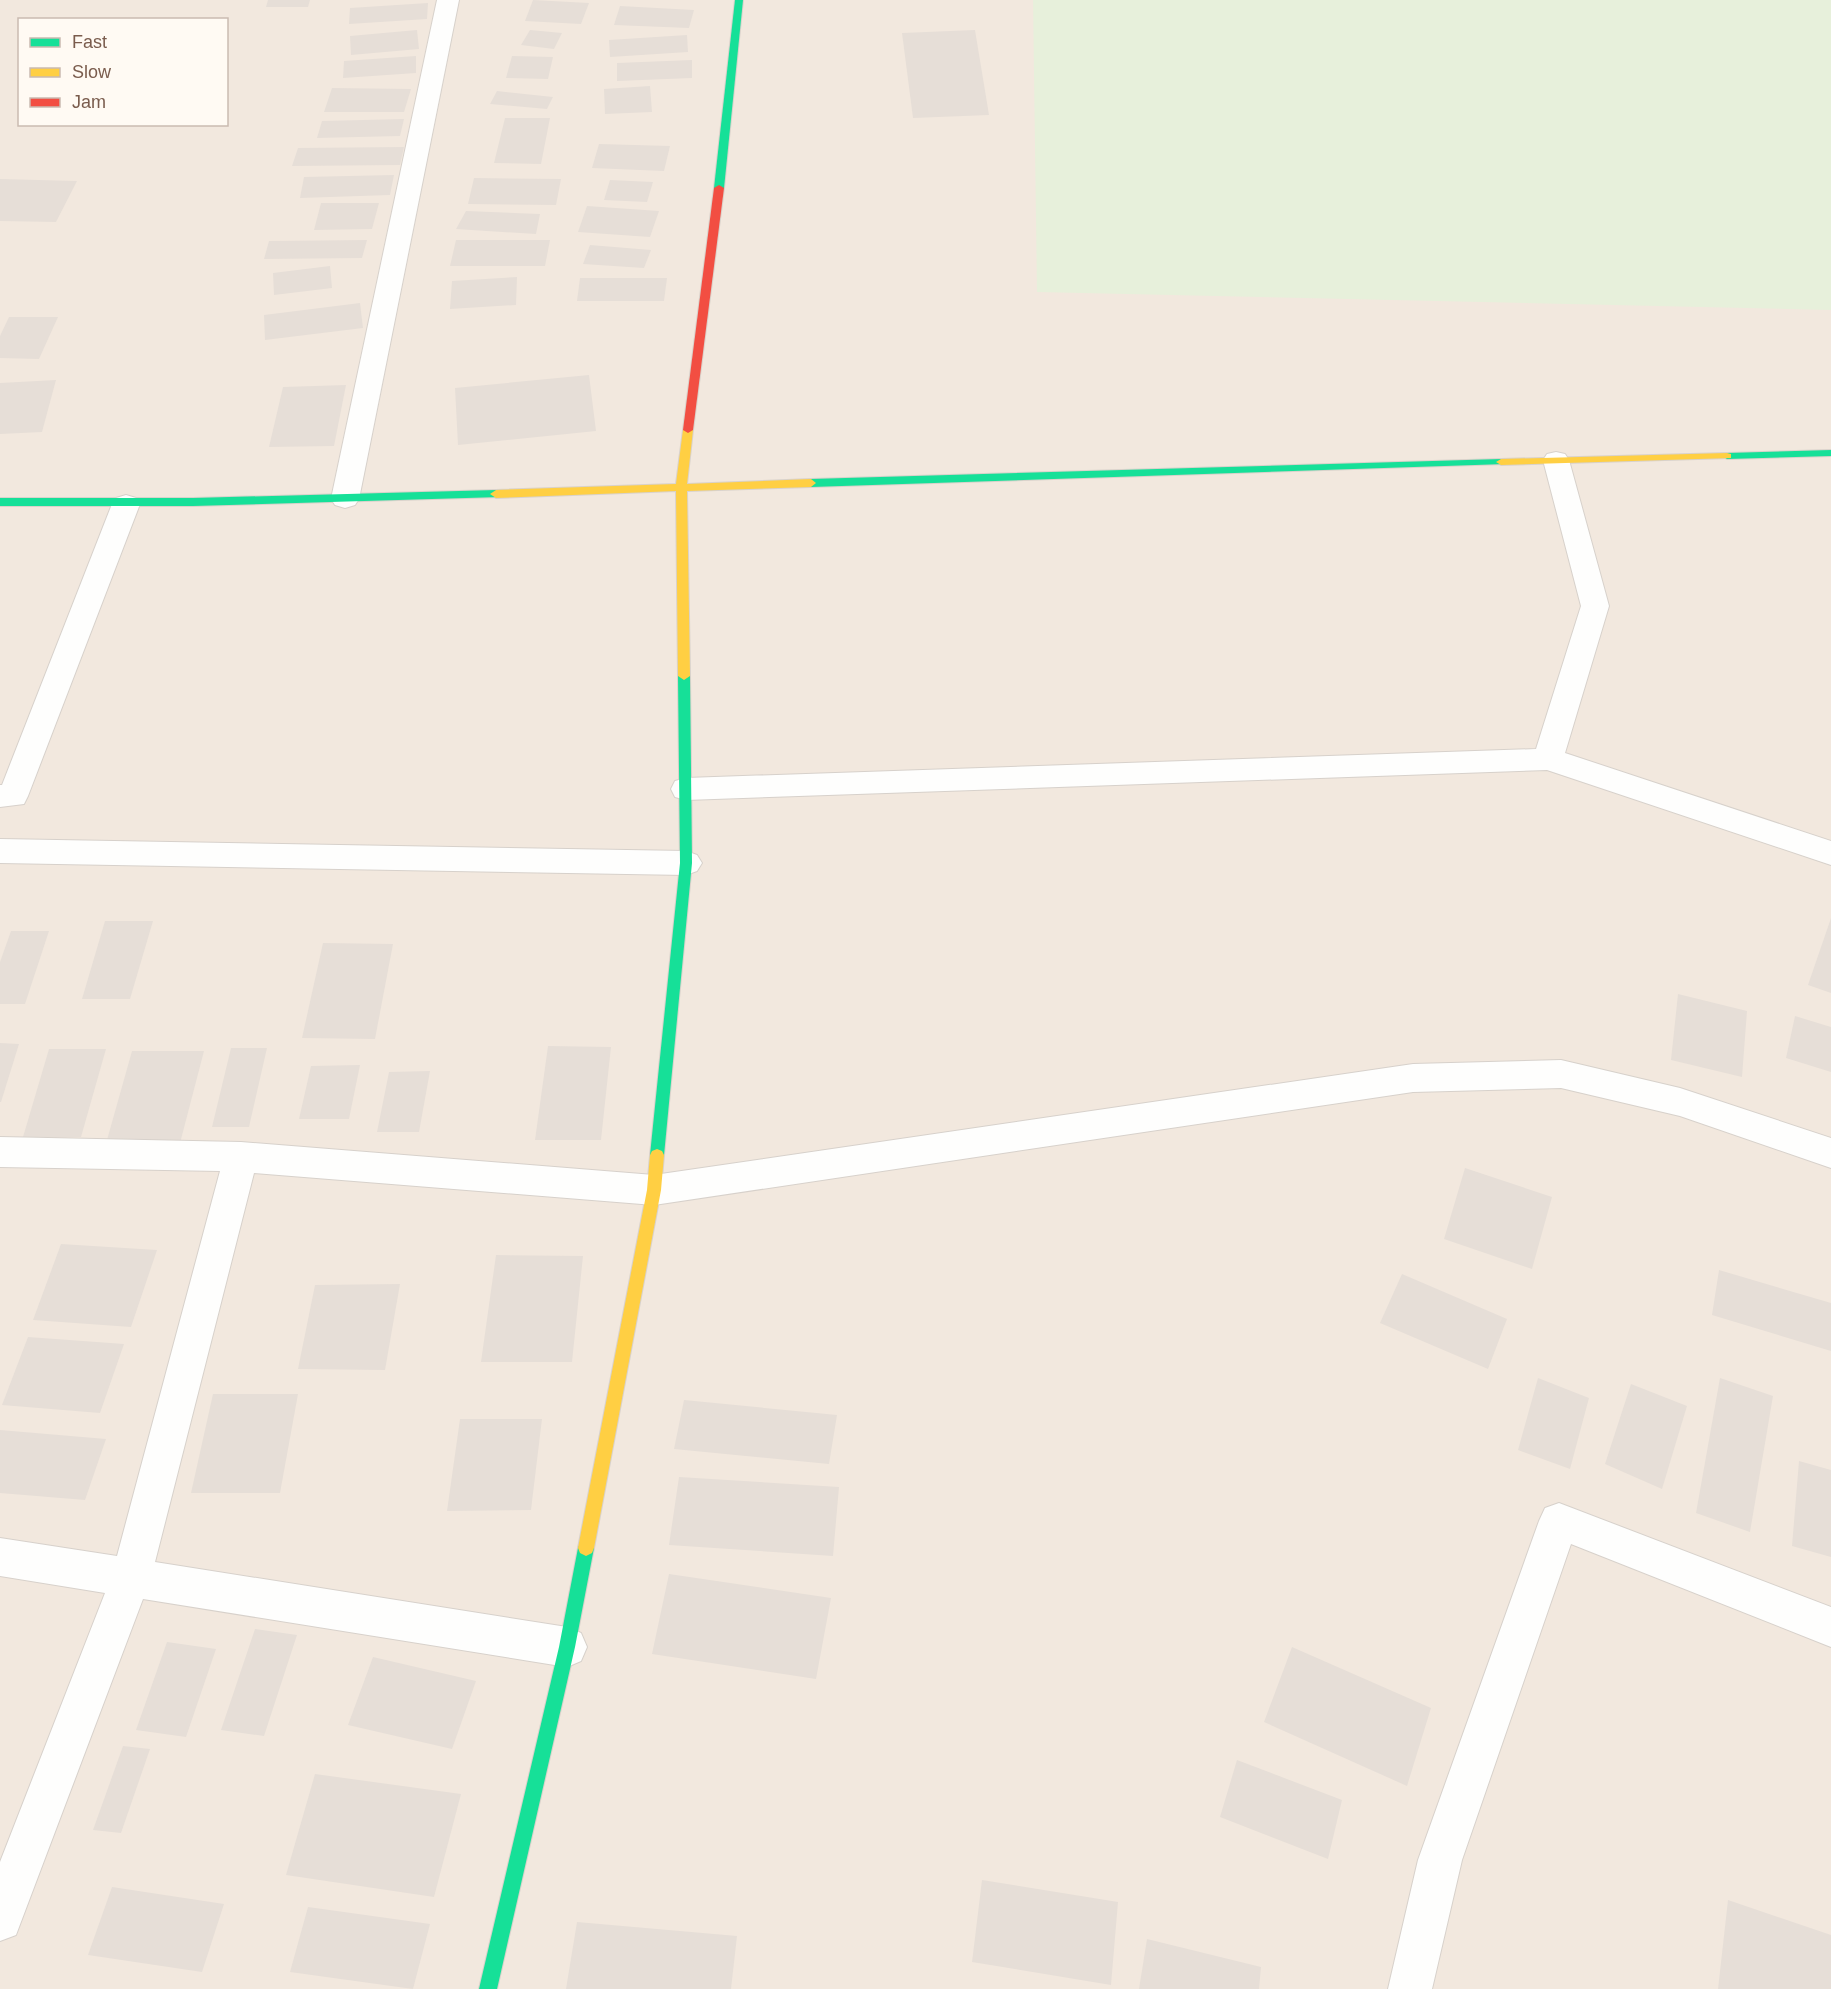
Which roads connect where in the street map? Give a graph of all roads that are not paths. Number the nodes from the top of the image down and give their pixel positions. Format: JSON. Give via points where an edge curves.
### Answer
{"nodes":[{"id":1,"x":448,"y":0,"type":"edge"},
{"id":2,"x":739,"y":0,"type":"edge"},
{"id":3,"x":1831,"y":453,"type":"edge"},
{"id":4,"x":1556,"y":460,"type":"junction"},
{"id":5,"x":681,"y":487,"type":"junction"},
{"id":6,"x":345,"y":499,"type":"junction"},
{"id":7,"x":0,"y":502,"type":"edge"},
{"id":8,"x":126,"y":504,"type":"junction"},
{"id":9,"x":1548,"y":759,"type":"junction"},
{"id":10,"x":686,"y":789,"type":"junction"},
{"id":11,"x":4,"y":804,"type":"edge"},
{"id":12,"x":0,"y":851,"type":"edge"},
{"id":13,"x":1831,"y":853,"type":"edge"},
{"id":14,"x":686,"y":863,"type":"junction"},
{"id":15,"x":0,"y":1152,"type":"edge"},
{"id":16,"x":1831,"y":1153,"type":"edge"},
{"id":17,"x":240,"y":1157,"type":"junction"},
{"id":18,"x":654,"y":1190,"type":"junction"},
{"id":19,"x":0,"y":1557,"type":"edge"},
{"id":20,"x":131,"y":1578,"type":"junction"},
{"id":21,"x":1831,"y":1627,"type":"edge"},
{"id":22,"x":567,"y":1647,"type":"junction"},
{"id":23,"x":0,"y":1919,"type":"edge"},
{"id":24,"x":488,"y":1989,"type":"edge"},
{"id":25,"x":1410,"y":1989,"type":"edge"}],
"edges":[{"from":1,"to":6,"type":"street"},
{"from":2,"to":5,"type":"street"},
{"from":3,"to":4,"type":"street"},
{"from":4,"to":5,"type":"street"},
{"from":4,"to":9,"type":"street","via":[[1595,606]]},
{"from":5,"to":6,"type":"street"},
{"from":5,"to":10,"type":"street"},
{"from":6,"to":8,"type":"street"},
{"from":7,"to":8,"type":"street"},
{"from":8,"to":11,"type":"street"},
{"from":9,"to":10,"type":"street"},
{"from":9,"to":13,"type":"street"},
{"from":10,"to":14,"type":"street"},
{"from":12,"to":14,"type":"street"},
{"from":14,"to":18,"type":"street"},
{"from":15,"to":17,"type":"street"},
{"from":16,"to":18,"type":"street","via":[[1680,1102],[1561,1074],[1413,1078]]},
{"from":17,"to":18,"type":"street"},
{"from":17,"to":20,"type":"street"},
{"from":18,"to":22,"type":"street"},
{"from":19,"to":20,"type":"street"},
{"from":20,"to":22,"type":"street"},
{"from":20,"to":23,"type":"street"},
{"from":21,"to":25,"type":"street","via":[[1559,1521],[1440,1860]]},
{"from":22,"to":24,"type":"street"}]}
